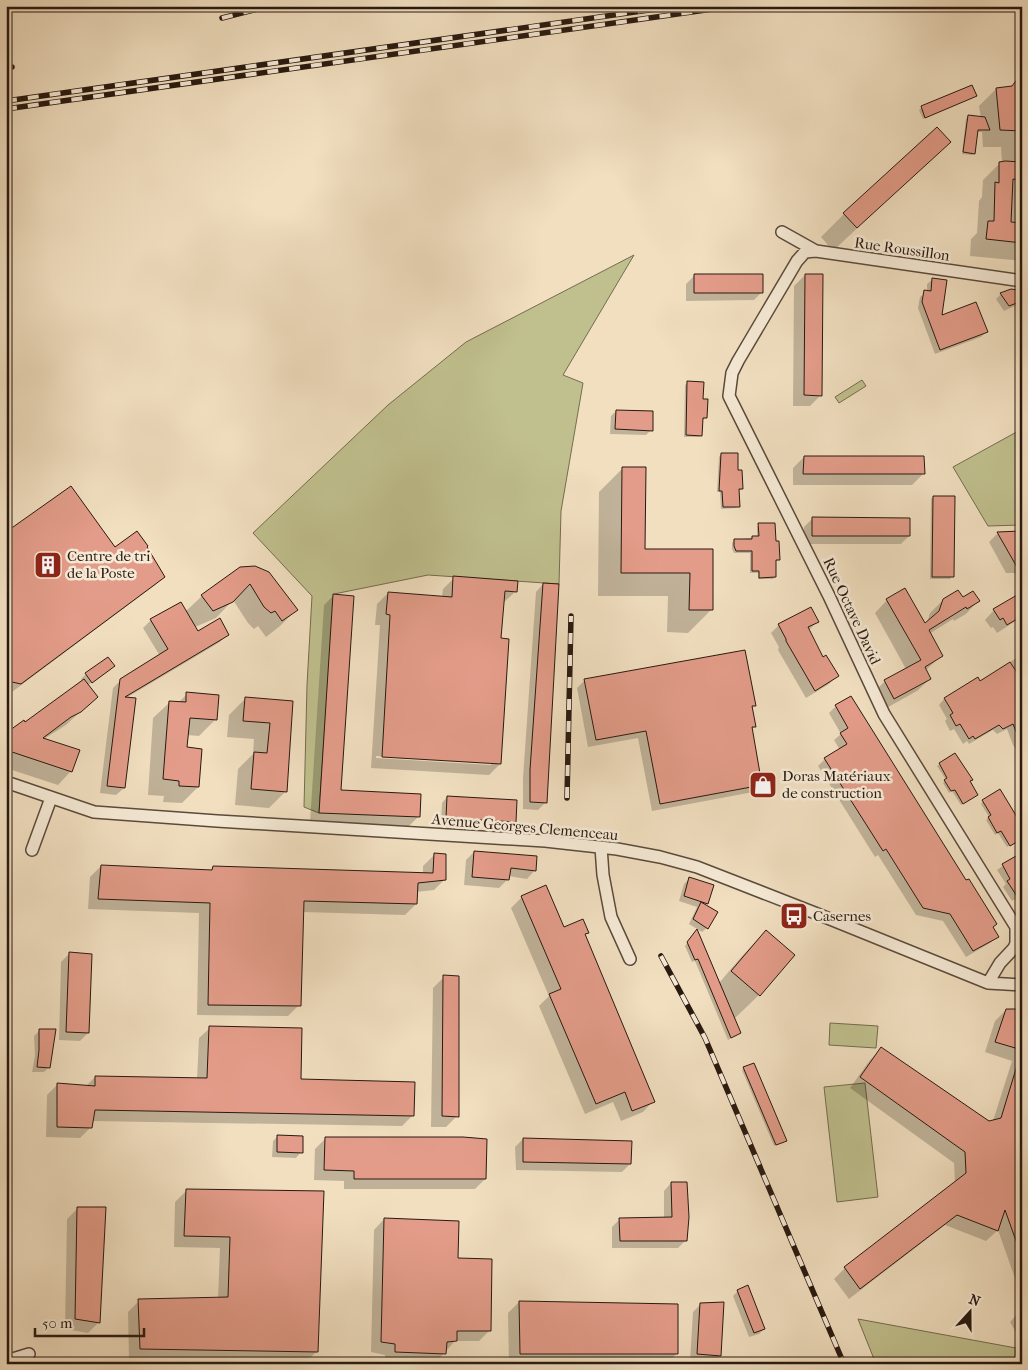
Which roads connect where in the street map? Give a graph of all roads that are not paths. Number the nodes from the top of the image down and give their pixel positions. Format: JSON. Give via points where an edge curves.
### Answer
{"nodes":[{"id":1,"x":782,"y":232,"type":"dead end"},
{"id":2,"x":816,"y":251,"type":"junction"},
{"id":3,"x":1022,"y":281,"type":"edge"},
{"id":4,"x":6,"y":782,"type":"edge"},
{"id":5,"x":51,"y":798,"type":"junction"},
{"id":6,"x":601,"y":847,"type":"junction"},
{"id":7,"x":32,"y":850,"type":"dead end"},
{"id":8,"x":630,"y":959,"type":"dead end"},
{"id":9,"x":988,"y":983,"type":"junction"},
{"id":10,"x":1022,"y":986,"type":"edge"},
{"id":11,"x":30,"y":1354,"type":"dead end"},
{"id":12,"x":6,"y":1361,"type":"edge"}],
"edges":[{"from":1,"to":2,"type":"street","name":"Rue Roussillon"},
{"from":2,"to":3,"type":"street","name":"Rue Roussillon"},
{"from":2,"to":9,"type":"street","name":"Rue Octave David","via":[[805,252],[797,261],[738,361],[728,396],[829,596],[887,720],[1016,927],[1014,948]]},
{"from":4,"to":5,"type":"street","name":"Avenue Georges Clemenceau"},
{"from":5,"to":6,"type":"street","name":"Avenue Georges Clemenceau","via":[[94,812]]},
{"from":5,"to":7,"type":"street"},
{"from":6,"to":8,"type":"street","via":[[611,917]]},
{"from":6,"to":9,"type":"street","name":"Avenue Georges Clemenceau","via":[[697,867]]},
{"from":9,"to":10,"type":"street","name":"Avenue Georges Clemenceau"},
{"from":11,"to":12,"type":"street"}]}
